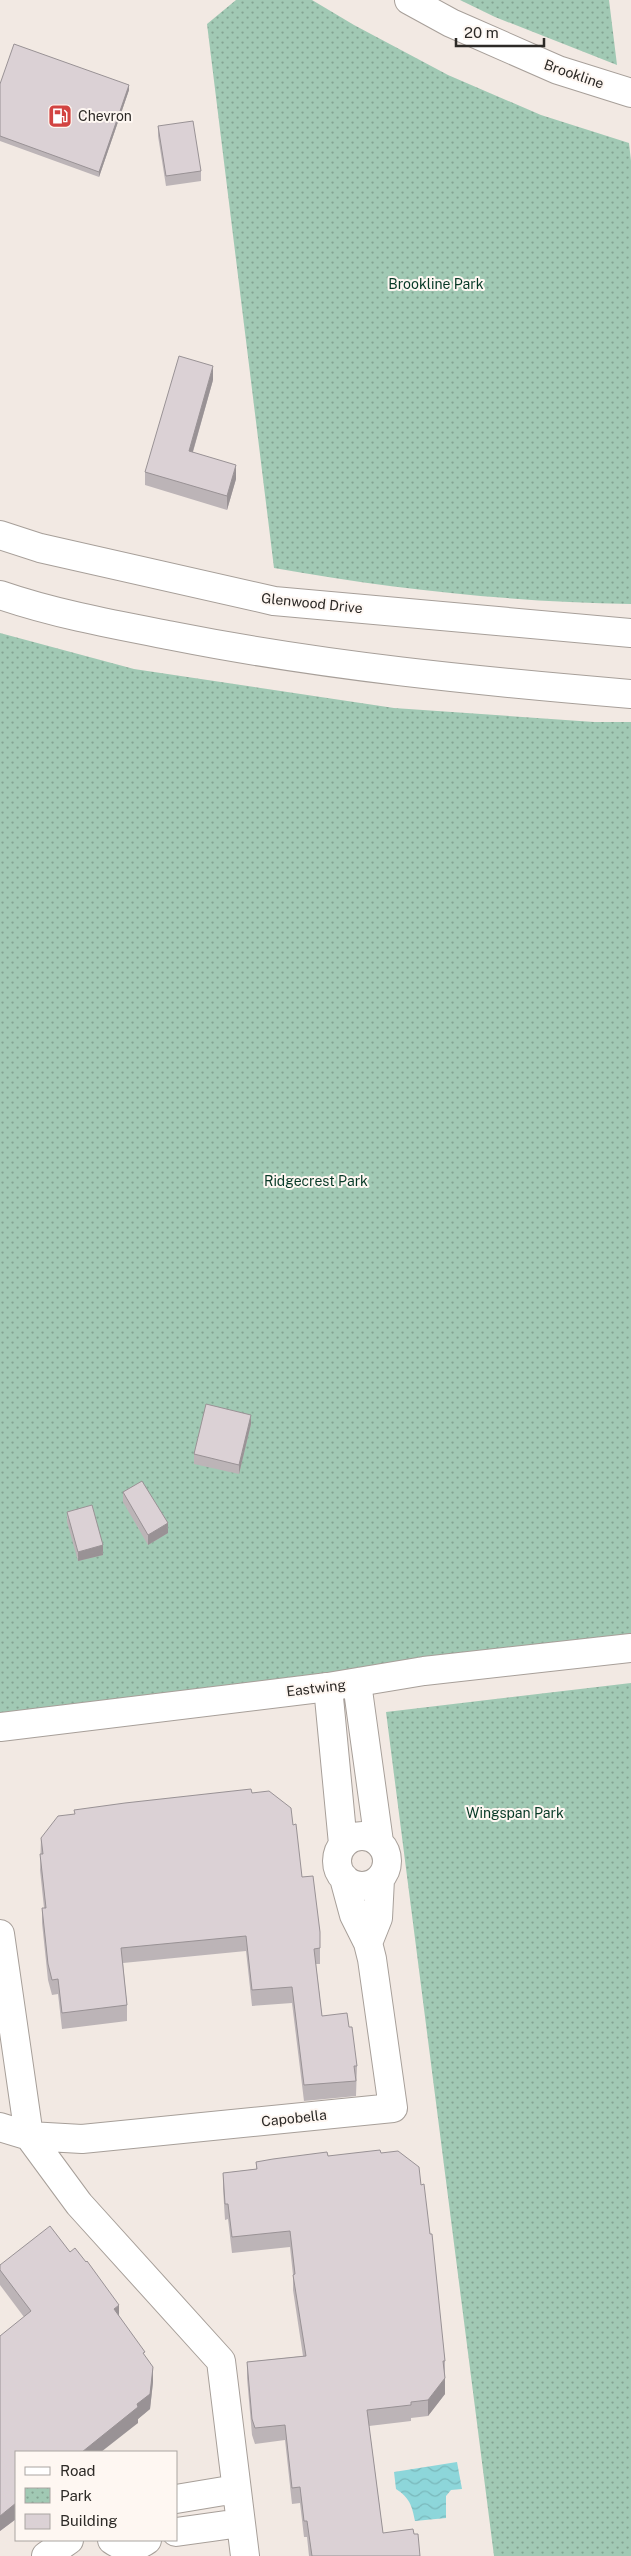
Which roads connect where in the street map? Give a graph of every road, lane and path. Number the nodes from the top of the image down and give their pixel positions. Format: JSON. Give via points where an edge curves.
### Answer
{"nodes":[{"id":1,"x":409,"y":0,"type":"edge"},
{"id":2,"x":631,"y":93,"type":"edge"},
{"id":3,"x":0,"y":535,"type":"edge"},
{"id":4,"x":0,"y":595,"type":"edge"},
{"id":5,"x":631,"y":633,"type":"edge"},
{"id":6,"x":631,"y":694,"type":"edge"},
{"id":7,"x":631,"y":1648,"type":"edge"},
{"id":8,"x":357,"y":1683,"type":"junction"},
{"id":9,"x":328,"y":1687,"type":"junction"},
{"id":10,"x":0,"y":1727,"type":"edge"},
{"id":11,"x":379,"y":1842,"type":"junction"},
{"id":12,"x":343,"y":1844,"type":"junction"},
{"id":13,"x":344,"y":1878,"type":"junction"},
{"id":14,"x":380,"y":1879,"type":"junction"},
{"id":15,"x":0,"y":1934,"type":"edge"},
{"id":16,"x":368,"y":1943,"type":"junction"},
{"id":17,"x":0,"y":2127,"type":"edge"},
{"id":18,"x":29,"y":2136,"type":"junction"},
{"id":19,"x":236,"y":2489,"type":"junction"},
{"id":20,"x":178,"y":2499,"type":"edge"},
{"id":21,"x":240,"y":2523,"type":"junction"},
{"id":22,"x":178,"y":2532,"type":"edge"},
{"id":23,"x":68,"y":2541,"type":"edge"},
{"id":24,"x":145,"y":2541,"type":"edge"},
{"id":25,"x":107,"y":2546,"type":"edge"},
{"id":26,"x":46,"y":2556,"type":"edge"},
{"id":27,"x":245,"y":2556,"type":"edge"}],
"edges":[{"from":1,"to":2,"type":"street","name":"Brookline","via":[[558,70]]},
{"from":3,"to":5,"type":"street","name":"Glenwood Drive","via":[[40,548],[274,600]]},
{"from":4,"to":6,"type":"street","via":[[138,629],[265,654],[430,675]]},
{"from":7,"to":8,"type":"street","name":"Eastwing","via":[[424,1671]]},
{"from":8,"to":9,"type":"street","name":"Eastwing"},
{"from":8,"to":11,"type":"street"},
{"from":9,"to":10,"type":"street","name":"Eastwing"},
{"from":9,"to":12,"type":"street","name":"Capobella"},
{"from":11,"to":12,"type":"street","via":[[357,1836]]},
{"from":11,"to":14,"type":"street","via":[[388,1865]]},
{"from":12,"to":13,"type":"street","name":"Capobella","via":[[338,1858]]},
{"from":13,"to":14,"type":"street","via":[[350,1883],[366,1886]]},
{"from":13,"to":16,"type":"street","name":"Capobella","via":[[354,1915]]},
{"from":14,"to":16,"type":"street","via":[[378,1918]]},
{"from":15,"to":18,"type":"street"},
{"from":16,"to":18,"type":"street","name":"Capobella","via":[[393,2108],[82,2139]]},
{"from":17,"to":18,"type":"street","name":"Capobella"},
{"from":18,"to":19,"type":"street","via":[[79,2204],[221,2361]]},
{"from":19,"to":20,"type":"street"},
{"from":19,"to":21,"type":"street"},
{"from":21,"to":22,"type":"street"},
{"from":21,"to":27,"type":"street"},
{"from":23,"to":26,"type":"street"},
{"from":24,"to":25,"type":"street","via":[[134,2546]]}]}
